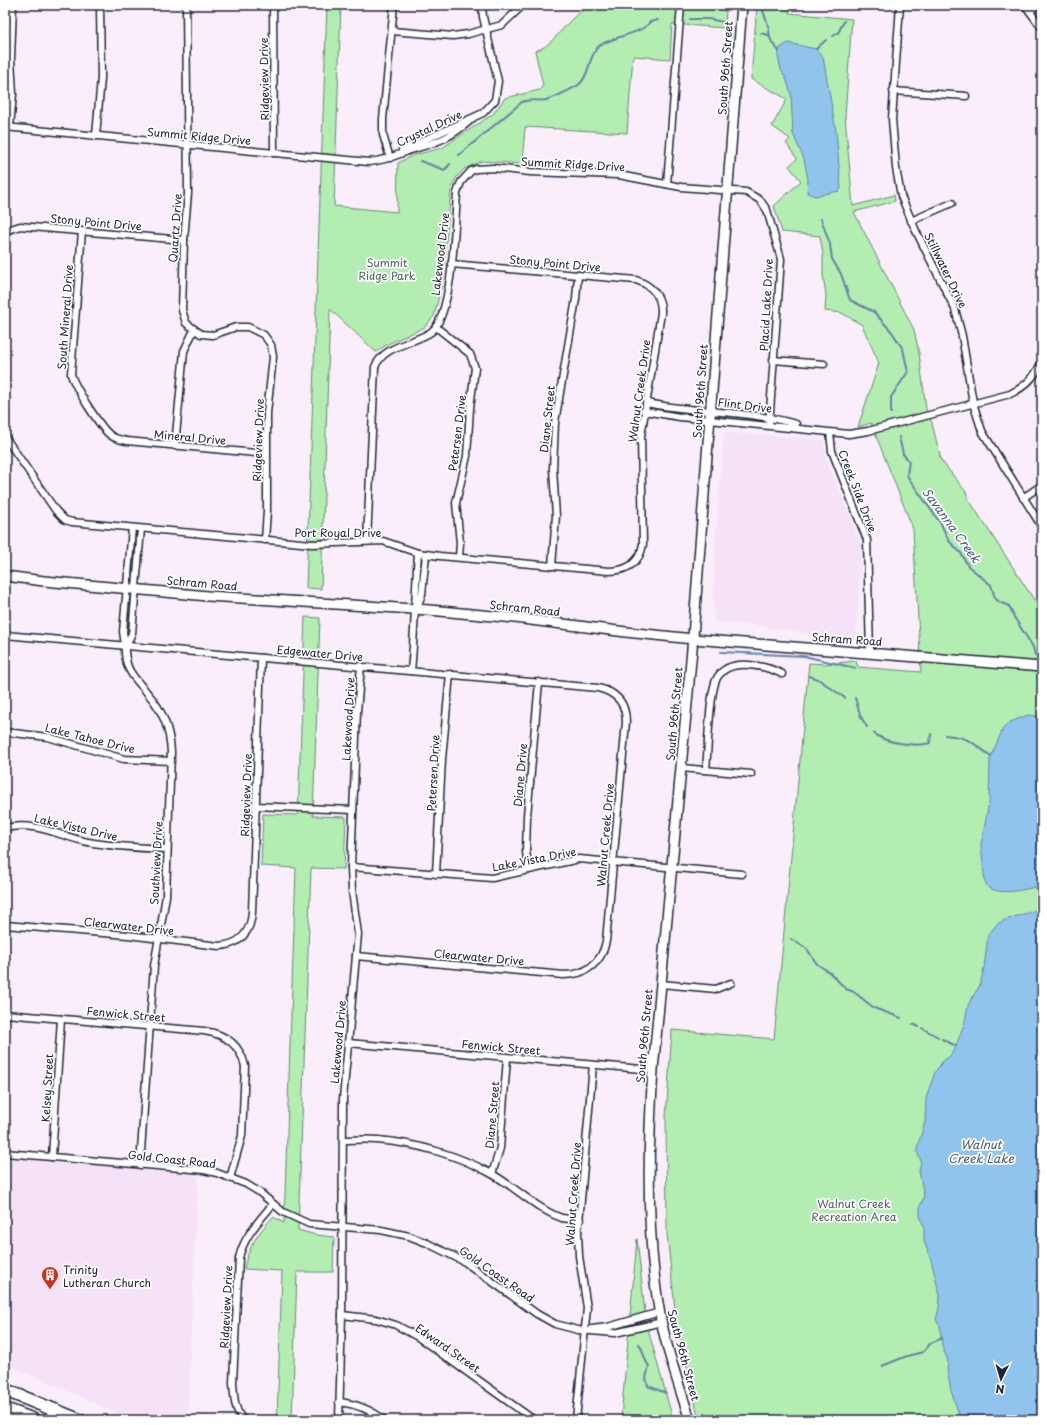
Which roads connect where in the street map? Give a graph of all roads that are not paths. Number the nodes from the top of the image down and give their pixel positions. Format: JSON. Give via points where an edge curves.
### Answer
{"nodes":[{"id":1,"x":13,"y":5,"type":"edge"},
{"id":2,"x":100,"y":5,"type":"edge"},
{"id":3,"x":186,"y":5,"type":"edge"},
{"id":4,"x":273,"y":5,"type":"edge"},
{"id":5,"x":394,"y":5,"type":"edge"},
{"id":6,"x":482,"y":5,"type":"edge"},
{"id":7,"x":523,"y":5,"type":"edge"},
{"id":8,"x":681,"y":5,"type":"edge"},
{"id":9,"x":742,"y":5,"type":"edge"},
{"id":10,"x":900,"y":5,"type":"edge"},
{"id":11,"x":1025,"y":5,"type":"edge"},
{"id":12,"x":1038,"y":5,"type":"edge"},
{"id":13,"x":1030,"y":11,"type":"junction"},
{"id":14,"x":1042,"y":28,"type":"edge"},
{"id":15,"x":486,"y":30,"type":"junction"},
{"id":16,"x":392,"y":31,"type":"junction"},
{"id":17,"x":893,"y":91,"type":"junction"},
{"id":18,"x":966,"y":96,"type":"dead end"},
{"id":19,"x":7,"y":127,"type":"edge"},
{"id":20,"x":96,"y":136,"type":"junction"},
{"id":21,"x":187,"y":144,"type":"junction"},
{"id":22,"x":274,"y":153,"type":"junction"},
{"id":23,"x":390,"y":158,"type":"junction"},
{"id":24,"x":466,"y":175,"type":"joint"},
{"id":25,"x":667,"y":184,"type":"junction"},
{"id":26,"x":727,"y":191,"type":"junction"},
{"id":27,"x":952,"y":203,"type":"dead end"},
{"id":28,"x":911,"y":221,"type":"junction"},
{"id":29,"x":6,"y":230,"type":"edge"},
{"id":30,"x":82,"y":231,"type":"junction"},
{"id":31,"x":184,"y":240,"type":"junction"},
{"id":32,"x":451,"y":264,"type":"junction"},
{"id":33,"x":578,"y":275,"type":"junction"},
{"id":34,"x":654,"y":290,"type":"joint"},
{"id":35,"x":436,"y":327,"type":"junction"},
{"id":36,"x":194,"y":330,"type":"junction"},
{"id":37,"x":773,"y":360,"type":"junction"},
{"id":38,"x":1042,"y":361,"type":"edge"},
{"id":39,"x":824,"y":364,"type":"dead end"},
{"id":40,"x":646,"y":402,"type":"junction"},
{"id":41,"x":973,"y":403,"type":"junction"},
{"id":42,"x":644,"y":411,"type":"junction"},
{"id":43,"x":710,"y":415,"type":"junction"},
{"id":44,"x":769,"y":417,"type":"junction"},
{"id":45,"x":769,"y":425,"type":"junction"},
{"id":46,"x":818,"y":431,"type":"junction"},
{"id":47,"x":830,"y":433,"type":"junction"},
{"id":48,"x":5,"y":437,"type":"edge"},
{"id":49,"x":113,"y":438,"type":"joint"},
{"id":50,"x":175,"y":446,"type":"junction"},
{"id":51,"x":266,"y":454,"type":"junction"},
{"id":52,"x":1042,"y":485,"type":"edge"},
{"id":53,"x":1023,"y":498,"type":"junction"},
{"id":54,"x":1042,"y":527,"type":"edge"},
{"id":55,"x":132,"y":528,"type":"junction"},
{"id":56,"x":141,"y":529,"type":"junction"},
{"id":57,"x":264,"y":540,"type":"junction"},
{"id":58,"x":366,"y":541,"type":"junction"},
{"id":59,"x":418,"y":553,"type":"junction"},
{"id":60,"x":426,"y":554,"type":"junction"},
{"id":61,"x":459,"y":558,"type":"junction"},
{"id":62,"x":632,"y":565,"type":"joint"},
{"id":63,"x":552,"y":566,"type":"junction"},
{"id":64,"x":5,"y":576,"type":"edge"},
{"id":65,"x":131,"y":588,"type":"junction"},
{"id":66,"x":416,"y":609,"type":"junction"},
{"id":67,"x":5,"y":635,"type":"edge"},
{"id":68,"x":693,"y":639,"type":"junction"},
{"id":69,"x":126,"y":646,"type":"junction"},
{"id":70,"x":870,"y":652,"type":"junction"},
{"id":71,"x":261,"y":658,"type":"junction"},
{"id":72,"x":361,"y":666,"type":"junction"},
{"id":73,"x":1042,"y":667,"type":"edge"},
{"id":74,"x":411,"y":671,"type":"junction"},
{"id":75,"x":450,"y":674,"type":"junction"},
{"id":76,"x":782,"y":674,"type":"dead end"},
{"id":77,"x":539,"y":682,"type":"junction"},
{"id":78,"x":624,"y":708,"type":"joint"},
{"id":79,"x":5,"y":732,"type":"edge"},
{"id":80,"x":171,"y":762,"type":"junction"},
{"id":81,"x":681,"y":768,"type":"junction"},
{"id":82,"x":706,"y":770,"type":"junction"},
{"id":83,"x":751,"y":774,"type":"dead end"},
{"id":84,"x":255,"y":806,"type":"junction"},
{"id":85,"x":354,"y":810,"type":"junction"},
{"id":86,"x":5,"y":828,"type":"edge"},
{"id":87,"x":168,"y":849,"type":"junction"},
{"id":88,"x":613,"y":862,"type":"junction"},
{"id":89,"x":351,"y":867,"type":"junction"},
{"id":90,"x":672,"y":868,"type":"junction"},
{"id":91,"x":529,"y":870,"type":"junction"},
{"id":92,"x":436,"y":874,"type":"junction"},
{"id":93,"x":742,"y":874,"type":"dead end"},
{"id":94,"x":5,"y":925,"type":"edge"},
{"id":95,"x":246,"y":933,"type":"joint"},
{"id":96,"x":158,"y":939,"type":"junction"},
{"id":97,"x":356,"y":956,"type":"junction"},
{"id":98,"x":597,"y":962,"type":"joint"},
{"id":99,"x":731,"y":983,"type":"dead end"},
{"id":100,"x":661,"y":984,"type":"junction"},
{"id":101,"x":5,"y":1014,"type":"edge"},
{"id":102,"x":61,"y":1019,"type":"junction"},
{"id":103,"x":149,"y":1026,"type":"junction"},
{"id":104,"x":348,"y":1043,"type":"junction"},
{"id":105,"x":507,"y":1058,"type":"junction"},
{"id":106,"x":594,"y":1065,"type":"junction"},
{"id":107,"x":653,"y":1070,"type":"junction"},
{"id":108,"x":343,"y":1140,"type":"junction"},
{"id":109,"x":5,"y":1153,"type":"edge"},
{"id":110,"x":52,"y":1157,"type":"junction"},
{"id":111,"x":140,"y":1165,"type":"junction"},
{"id":112,"x":492,"y":1174,"type":"junction"},
{"id":113,"x":230,"y":1178,"type":"junction"},
{"id":114,"x":273,"y":1204,"type":"junction"},
{"id":115,"x":580,"y":1220,"type":"junction"},
{"id":116,"x":342,"y":1228,"type":"junction"},
{"id":117,"x":660,"y":1312,"type":"junction"},
{"id":118,"x":342,"y":1315,"type":"junction"},
{"id":119,"x":662,"y":1322,"type":"junction"},
{"id":120,"x":585,"y":1330,"type":"junction"},
{"id":121,"x":5,"y":1391,"type":"edge"},
{"id":122,"x":339,"y":1402,"type":"junction"},
{"id":123,"x":5,"y":1409,"type":"edge"},
{"id":124,"x":34,"y":1420,"type":"edge"},
{"id":125,"x":79,"y":1420,"type":"edge"},
{"id":126,"x":243,"y":1420,"type":"edge"},
{"id":127,"x":339,"y":1420,"type":"edge"},
{"id":128,"x":384,"y":1420,"type":"edge"},
{"id":129,"x":534,"y":1420,"type":"edge"},
{"id":130,"x":576,"y":1420,"type":"edge"},
{"id":131,"x":690,"y":1420,"type":"edge"}],
"edges":[{"from":1,"to":19,"type":"street","via":[[13,94]]},
{"from":2,"to":20,"type":"street","via":[[101,78]]},
{"from":3,"to":21,"type":"street","name":"Quartz Drive"},
{"from":4,"to":22,"type":"street","name":"Ridgeview Drive"},
{"from":5,"to":16,"type":"street"},
{"from":6,"to":15,"type":"street","name":"Crystal Drive"},
{"from":7,"to":15,"type":"street","via":[[502,25]]},
{"from":8,"to":25,"type":"street"},
{"from":9,"to":26,"type":"main road","name":"South 96th Street"},
{"from":10,"to":17,"type":"street","name":"Stillwater Drive"},
{"from":11,"to":13,"type":"street"},
{"from":12,"to":13,"type":"street"},
{"from":13,"to":14,"type":"street"},
{"from":15,"to":16,"type":"street","via":[[453,36]]},
{"from":15,"to":23,"type":"street","name":"Crystal Drive","via":[[498,81],[495,100],[488,110],[436,144]]},
{"from":16,"to":23,"type":"street","via":[[383,119],[383,135]]},
{"from":17,"to":18,"type":"street"},
{"from":17,"to":28,"type":"street","name":"Stillwater Drive","via":[[892,119],[896,168],[901,196]]},
{"from":19,"to":20,"type":"street","name":"Summit Ridge Drive"},
{"from":20,"to":21,"type":"street","name":"Summit Ridge Drive"},
{"from":21,"to":22,"type":"street","name":"Summit Ridge Drive"},
{"from":21,"to":31,"type":"street","name":"Quartz Drive","via":[[188,193]]},
{"from":22,"to":23,"type":"street","name":"Summit Ridge Drive","via":[[365,162]]},
{"from":24,"to":25,"type":"street","name":"Summit Ridge Drive","via":[[476,169],[493,168],[603,174]]},
{"from":24,"to":32,"type":"street","name":"Lakewood Drive","via":[[457,193]]},
{"from":25,"to":26,"type":"street","name":"Summit Ridge Drive"},
{"from":26,"to":37,"type":"street","name":"Placid Lake Drive","via":[[746,192],[760,200],[767,210],[781,259]]},
{"from":26,"to":43,"type":"main road","name":"South 96th Street"},
{"from":27,"to":28,"type":"street"},
{"from":28,"to":41,"type":"street","name":"Stillwater Drive","via":[[955,309]]},
{"from":29,"to":30,"type":"street","name":"Stony Point Drive","via":[[20,226]]},
{"from":30,"to":31,"type":"street","name":"Stony Point Drive"},
{"from":30,"to":49,"type":"street","name":"South Mineral Drive","via":[[70,374],[74,384]]},
{"from":31,"to":36,"type":"street","name":"Quartz Drive","via":[[182,310],[186,323]]},
{"from":32,"to":33,"type":"street","name":"Stony Point Drive"},
{"from":32,"to":35,"type":"street","name":"Lakewood Drive","via":[[441,317]]},
{"from":33,"to":34,"type":"street","name":"Stony Point Drive","via":[[636,280]]},
{"from":33,"to":63,"type":"street","name":"Diane Street","via":[[555,422],[553,469],[556,516]]},
{"from":34,"to":40,"type":"street","name":"Walnut Creek Drive","via":[[661,304],[661,313]]},
{"from":35,"to":58,"type":"street","via":[[425,335],[384,354],[375,367]]},
{"from":35,"to":61,"type":"street","name":"Petersen Drive","via":[[470,354],[475,368],[466,456],[456,503]]},
{"from":36,"to":50,"type":"street","via":[[184,351]]},
{"from":36,"to":51,"type":"street","name":"Ridgeview Drive","via":[[201,334],[213,335],[236,326],[248,327],[259,331],[268,341],[272,357]]},
{"from":37,"to":39,"type":"street"},
{"from":37,"to":44,"type":"street","name":"Placid Lake Drive"},
{"from":38,"to":41,"type":"street","name":"Flint Drive","via":[[1020,389],[1004,396]]},
{"from":40,"to":42,"type":"street","name":"Walnut Creek Drive"},
{"from":40,"to":43,"type":"street","name":"Flint Drive"},
{"from":41,"to":47,"type":"street","name":"Flint Drive","via":[[858,433]]},
{"from":41,"to":53,"type":"street","name":"Stillwater Drive","via":[[988,443]]},
{"from":42,"to":43,"type":"street","name":"Flint Drive"},
{"from":42,"to":62,"type":"street","name":"Walnut Creek Drive","via":[[640,447],[643,544],[639,558]]},
{"from":43,"to":44,"type":"street","name":"Flint Drive"},
{"from":43,"to":45,"type":"street","name":"Flint Drive"},
{"from":43,"to":68,"type":"main road","name":"South 96th Street"},
{"from":44,"to":45,"type":"street","name":"Placid Lake Drive"},
{"from":44,"to":46,"type":"street","name":"Flint Drive"},
{"from":45,"to":46,"type":"street","name":"Flint Drive"},
{"from":46,"to":47,"type":"street","name":"Flint Drive"},
{"from":47,"to":70,"type":"street","name":"Creek Side Drive","via":[[832,451],[867,540]]},
{"from":48,"to":55,"type":"street","name":"Port Royal Drive","via":[[56,511],[65,520]]},
{"from":49,"to":50,"type":"street","name":"Mineral Drive","via":[[127,442]]},
{"from":50,"to":51,"type":"street","name":"Mineral Drive"},
{"from":51,"to":57,"type":"street","name":"Ridgeview Drive","via":[[267,511]]},
{"from":52,"to":53,"type":"street"},
{"from":53,"to":54,"type":"street","name":"Stillwater Drive"},
{"from":55,"to":56,"type":"street","name":"Port Royal Drive"},
{"from":55,"to":65,"type":"street","name":"Southview Drive"},
{"from":56,"to":57,"type":"street","name":"Port Royal Drive"},
{"from":56,"to":65,"type":"street","name":"Southview Drive"},
{"from":57,"to":58,"type":"street","name":"Port Royal Drive","via":[[312,544]]},
{"from":58,"to":59,"type":"street","name":"Port Royal Drive","via":[[389,542]]},
{"from":59,"to":60,"type":"street","name":"Port Royal Drive"},
{"from":59,"to":66,"type":"street"},
{"from":60,"to":61,"type":"street","name":"Port Royal Drive"},
{"from":60,"to":66,"type":"street","via":[[422,594]]},
{"from":61,"to":63,"type":"street","name":"Port Royal Drive"},
{"from":62,"to":63,"type":"street","name":"Port Royal Drive","via":[[616,571]]},
{"from":64,"to":65,"type":"main road","name":"Schram Road"},
{"from":65,"to":66,"type":"main road","name":"Schram Road","via":[[253,599]]},
{"from":65,"to":69,"type":"street","name":"Southview Drive","via":[[132,634]]},
{"from":66,"to":68,"type":"main road","name":"Schram Road"},
{"from":66,"to":74,"type":"street"},
{"from":67,"to":69,"type":"street","name":"Edgewater Drive"},
{"from":68,"to":70,"type":"main road","name":"Schram Road"},
{"from":68,"to":81,"type":"main road","name":"South 96th Street"},
{"from":69,"to":71,"type":"street","name":"Edgewater Drive"},
{"from":69,"to":80,"type":"street","name":"Southview Drive","via":[[129,671],[158,706],[167,726]]},
{"from":70,"to":73,"type":"main road","name":"Schram Road"},
{"from":71,"to":72,"type":"street","name":"Edgewater Drive"},
{"from":71,"to":84,"type":"street","name":"Ridgeview Drive"},
{"from":72,"to":74,"type":"street","name":"Edgewater Drive"},
{"from":72,"to":85,"type":"street","name":"Lakewood Drive"},
{"from":74,"to":75,"type":"street","name":"Edgewater Drive"},
{"from":75,"to":77,"type":"street","name":"Edgewater Drive"},
{"from":75,"to":92,"type":"street","name":"Petersen Drive"},
{"from":76,"to":82,"type":"street","via":[[770,668],[739,664],[731,666],[717,677],[713,691]]},
{"from":77,"to":78,"type":"street","name":"Edgewater Drive","via":[[604,689],[618,697]]},
{"from":77,"to":91,"type":"street","name":"Diane Drive","via":[[527,816],[526,852]]},
{"from":78,"to":88,"type":"street","name":"Walnut Creek Drive","via":[[626,722]]},
{"from":79,"to":80,"type":"street","name":"Lake Tahoe Drive","via":[[48,738],[124,759]]},
{"from":80,"to":87,"type":"street","name":"Southview Drive"},
{"from":81,"to":82,"type":"street"},
{"from":81,"to":90,"type":"main road","name":"South 96th Street"},
{"from":82,"to":83,"type":"street"},
{"from":84,"to":85,"type":"street"},
{"from":84,"to":95,"type":"street","name":"Ridgeview Drive","via":[[251,918]]},
{"from":85,"to":89,"type":"street","name":"Lakewood Drive"},
{"from":86,"to":87,"type":"street","name":"Lake Vista Drive","via":[[37,827],[88,842],[116,847]]},
{"from":87,"to":96,"type":"street","name":"Southview Drive","via":[[166,896]]},
{"from":88,"to":90,"type":"street","name":"Lake Vista Drive"},
{"from":88,"to":91,"type":"street","name":"Lake Vista Drive","via":[[579,859]]},
{"from":88,"to":98,"type":"street","name":"Walnut Creek Drive","via":[[606,941]]},
{"from":89,"to":92,"type":"street","name":"Lake Vista Drive"},
{"from":89,"to":97,"type":"street","name":"Lakewood Drive","via":[[352,898],[358,928]]},
{"from":90,"to":93,"type":"street","name":"Lake Vista Drive"},
{"from":90,"to":100,"type":"main road","name":"South 96th Street"},
{"from":91,"to":92,"type":"street","name":"Lake Vista Drive","via":[[492,878]]},
{"from":94,"to":96,"type":"street","name":"Clearwater Drive"},
{"from":95,"to":96,"type":"street","name":"Clearwater Drive","via":[[237,941],[226,945]]},
{"from":96,"to":103,"type":"street","name":"Southview Drive"},
{"from":97,"to":98,"type":"street","name":"Clearwater Drive","via":[[564,975],[583,972]]},
{"from":97,"to":104,"type":"street","name":"Lakewood Drive"},
{"from":99,"to":100,"type":"street","via":[[716,989]]},
{"from":100,"to":107,"type":"main road","name":"South 96th Street"},
{"from":101,"to":102,"type":"street","name":"Fenwick Street"},
{"from":102,"to":103,"type":"street","name":"Fenwick Street"},
{"from":102,"to":110,"type":"street","name":"Kelsey Street"},
{"from":103,"to":111,"type":"street","name":"Southview Drive"},
{"from":103,"to":113,"type":"street","name":"Fenwick Street","via":[[219,1033],[238,1049],[245,1066],[242,1136]]},
{"from":104,"to":105,"type":"street","name":"Fenwick Street"},
{"from":104,"to":108,"type":"street","name":"Lakewood Drive","via":[[343,1099]]},
{"from":105,"to":106,"type":"street","name":"Fenwick Street"},
{"from":105,"to":112,"type":"street","name":"Diane Street","via":[[500,1148]]},
{"from":106,"to":107,"type":"street","name":"Fenwick Street"},
{"from":106,"to":115,"type":"street","name":"Walnut Creek Drive"},
{"from":107,"to":117,"type":"main road","name":"South 96th Street","via":[[650,1194],[654,1273]]},
{"from":108,"to":112,"type":"street","via":[[377,1140],[422,1147]]},
{"from":108,"to":116,"type":"street","name":"Lakewood Drive"},
{"from":109,"to":110,"type":"street","name":"Gold Coast Road"},
{"from":110,"to":111,"type":"street","name":"Gold Coast Road"},
{"from":111,"to":113,"type":"street","name":"Gold Coast Road","via":[[204,1170]]},
{"from":112,"to":115,"type":"street","via":[[548,1212],[562,1218]]},
{"from":113,"to":114,"type":"street","name":"Gold Coast Road","via":[[259,1192]]},
{"from":114,"to":116,"type":"street","name":"Gold Coast Road","via":[[294,1218],[309,1224]]},
{"from":114,"to":126,"type":"street","name":"Ridgeview Drive","via":[[242,1245],[239,1258],[233,1382],[237,1413]]},
{"from":115,"to":120,"type":"street","name":"Walnut Creek Drive","via":[[579,1256],[586,1299]]},
{"from":116,"to":118,"type":"street","name":"Lakewood Drive"},
{"from":116,"to":120,"type":"street","name":"Gold Coast Road","via":[[381,1230],[427,1243],[465,1262],[555,1324]]},
{"from":117,"to":119,"type":"main road","name":"South 96th Street"},
{"from":117,"to":120,"type":"street","name":"Gold Coast Road","via":[[608,1327]]},
{"from":118,"to":122,"type":"street","name":"Lakewood Drive"},
{"from":118,"to":129,"type":"street","name":"Edward Street","via":[[376,1319],[396,1325]]},
{"from":119,"to":120,"type":"street","name":"Gold Coast Road","via":[[615,1333]]},
{"from":119,"to":131,"type":"main road","name":"South 96th Street"},
{"from":120,"to":130,"type":"street","name":"Walnut Creek Drive"},
{"from":121,"to":125,"type":"highway"},
{"from":122,"to":127,"type":"street","name":"Lakewood Drive"},
{"from":122,"to":128,"type":"street","via":[[352,1403],[368,1409]]},
{"from":123,"to":124,"type":"highway"}]}
